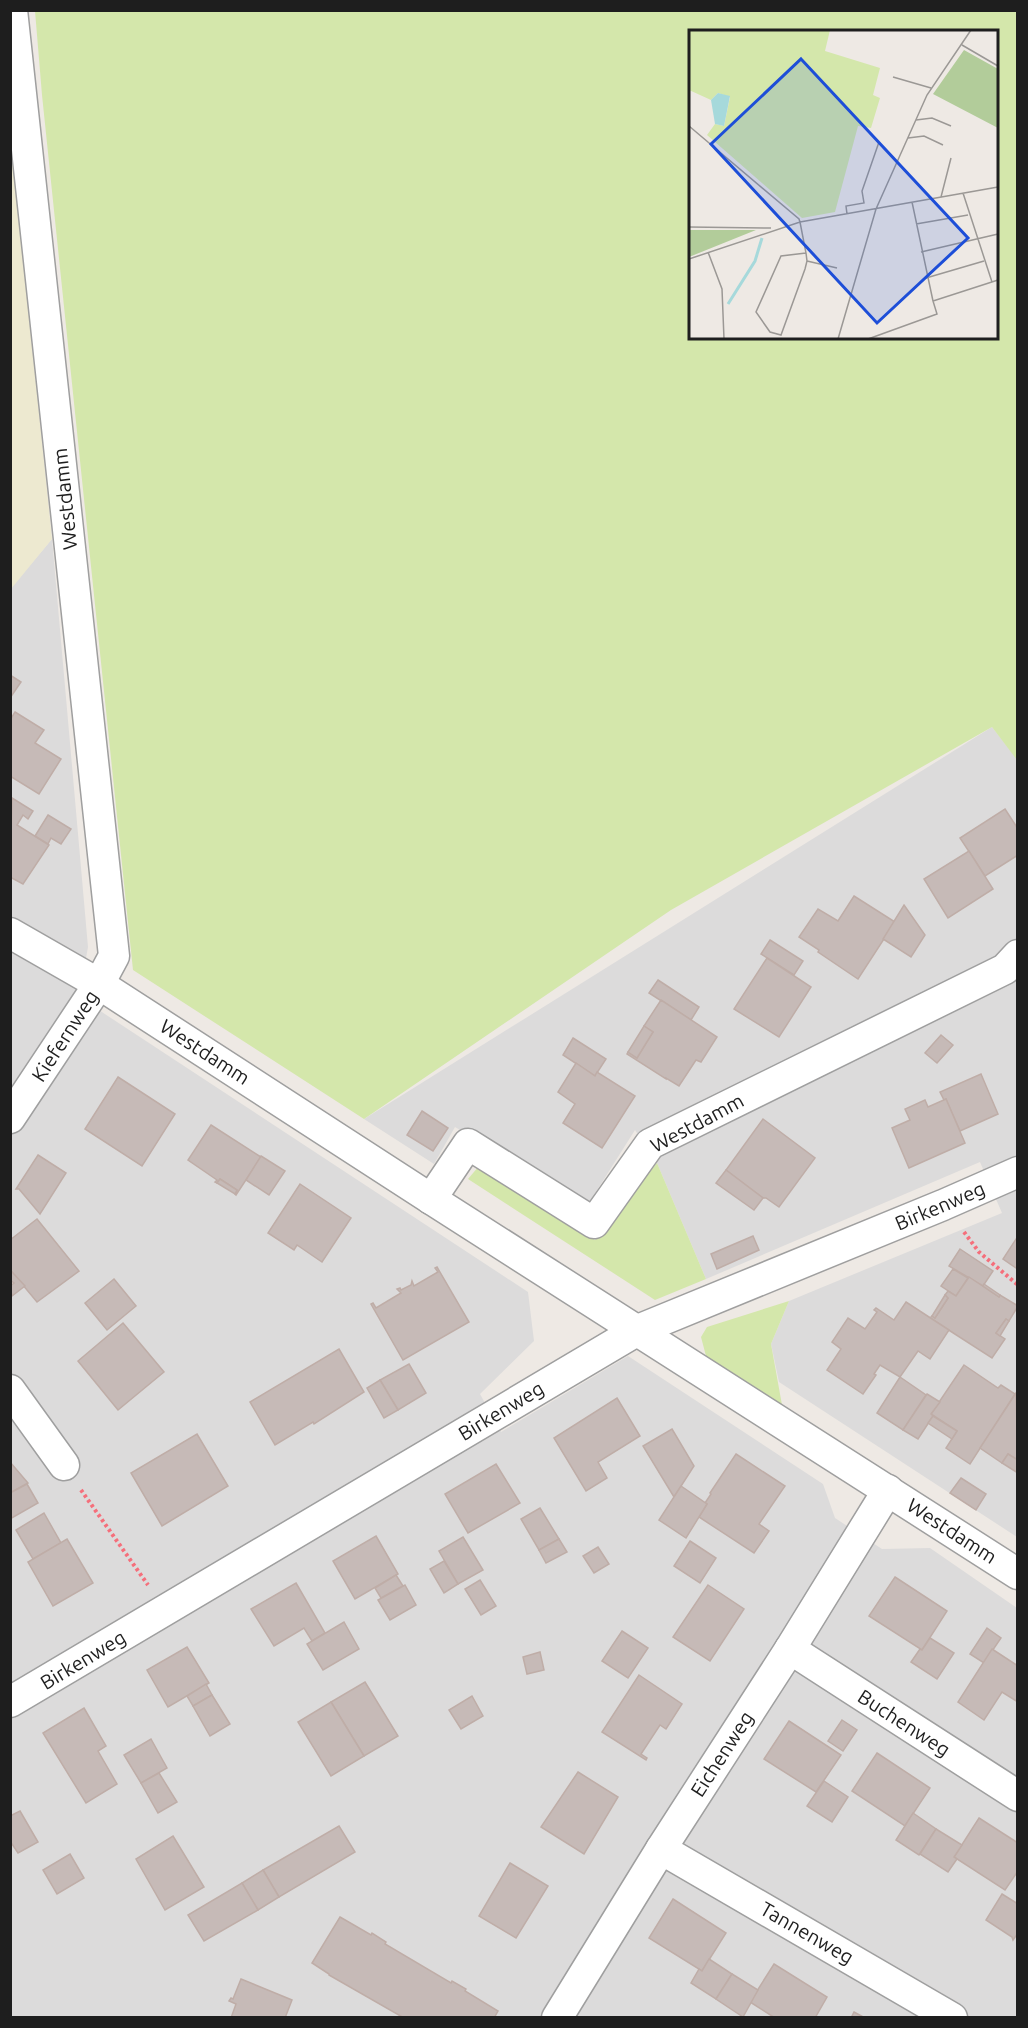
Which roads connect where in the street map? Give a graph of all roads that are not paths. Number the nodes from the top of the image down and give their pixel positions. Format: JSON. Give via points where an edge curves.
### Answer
{"nodes":[{"id":1,"x":12,"y":10,"type":"edge"},
{"id":2,"x":10,"y":933,"type":"edge"},
{"id":3,"x":1017,"y":955,"type":"edge"},
{"id":4,"x":99,"y":984,"type":"junction"},
{"id":5,"x":10,"y":1118,"type":"edge"},
{"id":6,"x":1017,"y":1172,"type":"edge"},
{"id":7,"x":431,"y":1198,"type":"junction"},
{"id":8,"x":638,"y":1330,"type":"junction"},
{"id":9,"x":10,"y":1390,"type":"edge"},
{"id":10,"x":64,"y":1465,"type":"road end"},
{"id":11,"x":888,"y":1490,"type":"junction"},
{"id":12,"x":1017,"y":1574,"type":"edge"},
{"id":13,"x":790,"y":1649,"type":"junction"},
{"id":14,"x":10,"y":1702,"type":"edge"},
{"id":15,"x":1017,"y":1796,"type":"edge"},
{"id":16,"x":661,"y":1848,"type":"junction"},
{"id":17,"x":557,"y":2018,"type":"edge"},
{"id":18,"x":952,"y":2018,"type":"edge"}],
"edges":[{"from":1,"to":4,"type":"street","name":"Westdamm","via":[[114,956]]},
{"from":2,"to":4,"type":"street","name":"Westdamm"},
{"from":3,"to":7,"type":"street","name":"Westdamm","via":[[1005,969],[650,1144],[594,1223],[468,1144]]},
{"from":4,"to":5,"type":"street","name":"Kiefernweg"},
{"from":4,"to":7,"type":"street","name":"Westdamm"},
{"from":6,"to":8,"type":"street","name":"Birkenweg"},
{"from":7,"to":8,"type":"street","name":"Westdamm"},
{"from":8,"to":11,"type":"street","name":"Westdamm"},
{"from":8,"to":14,"type":"street","name":"Birkenweg"},
{"from":9,"to":10,"type":"street"},
{"from":11,"to":12,"type":"street","name":"Westdamm"},
{"from":11,"to":13,"type":"street","name":"Eichenweg"},
{"from":13,"to":15,"type":"street","name":"Buchenweg"},
{"from":13,"to":16,"type":"street","name":"Eichenweg"},
{"from":16,"to":17,"type":"street","name":"Eichenweg"},
{"from":16,"to":18,"type":"street","name":"Tannenweg"}]}
